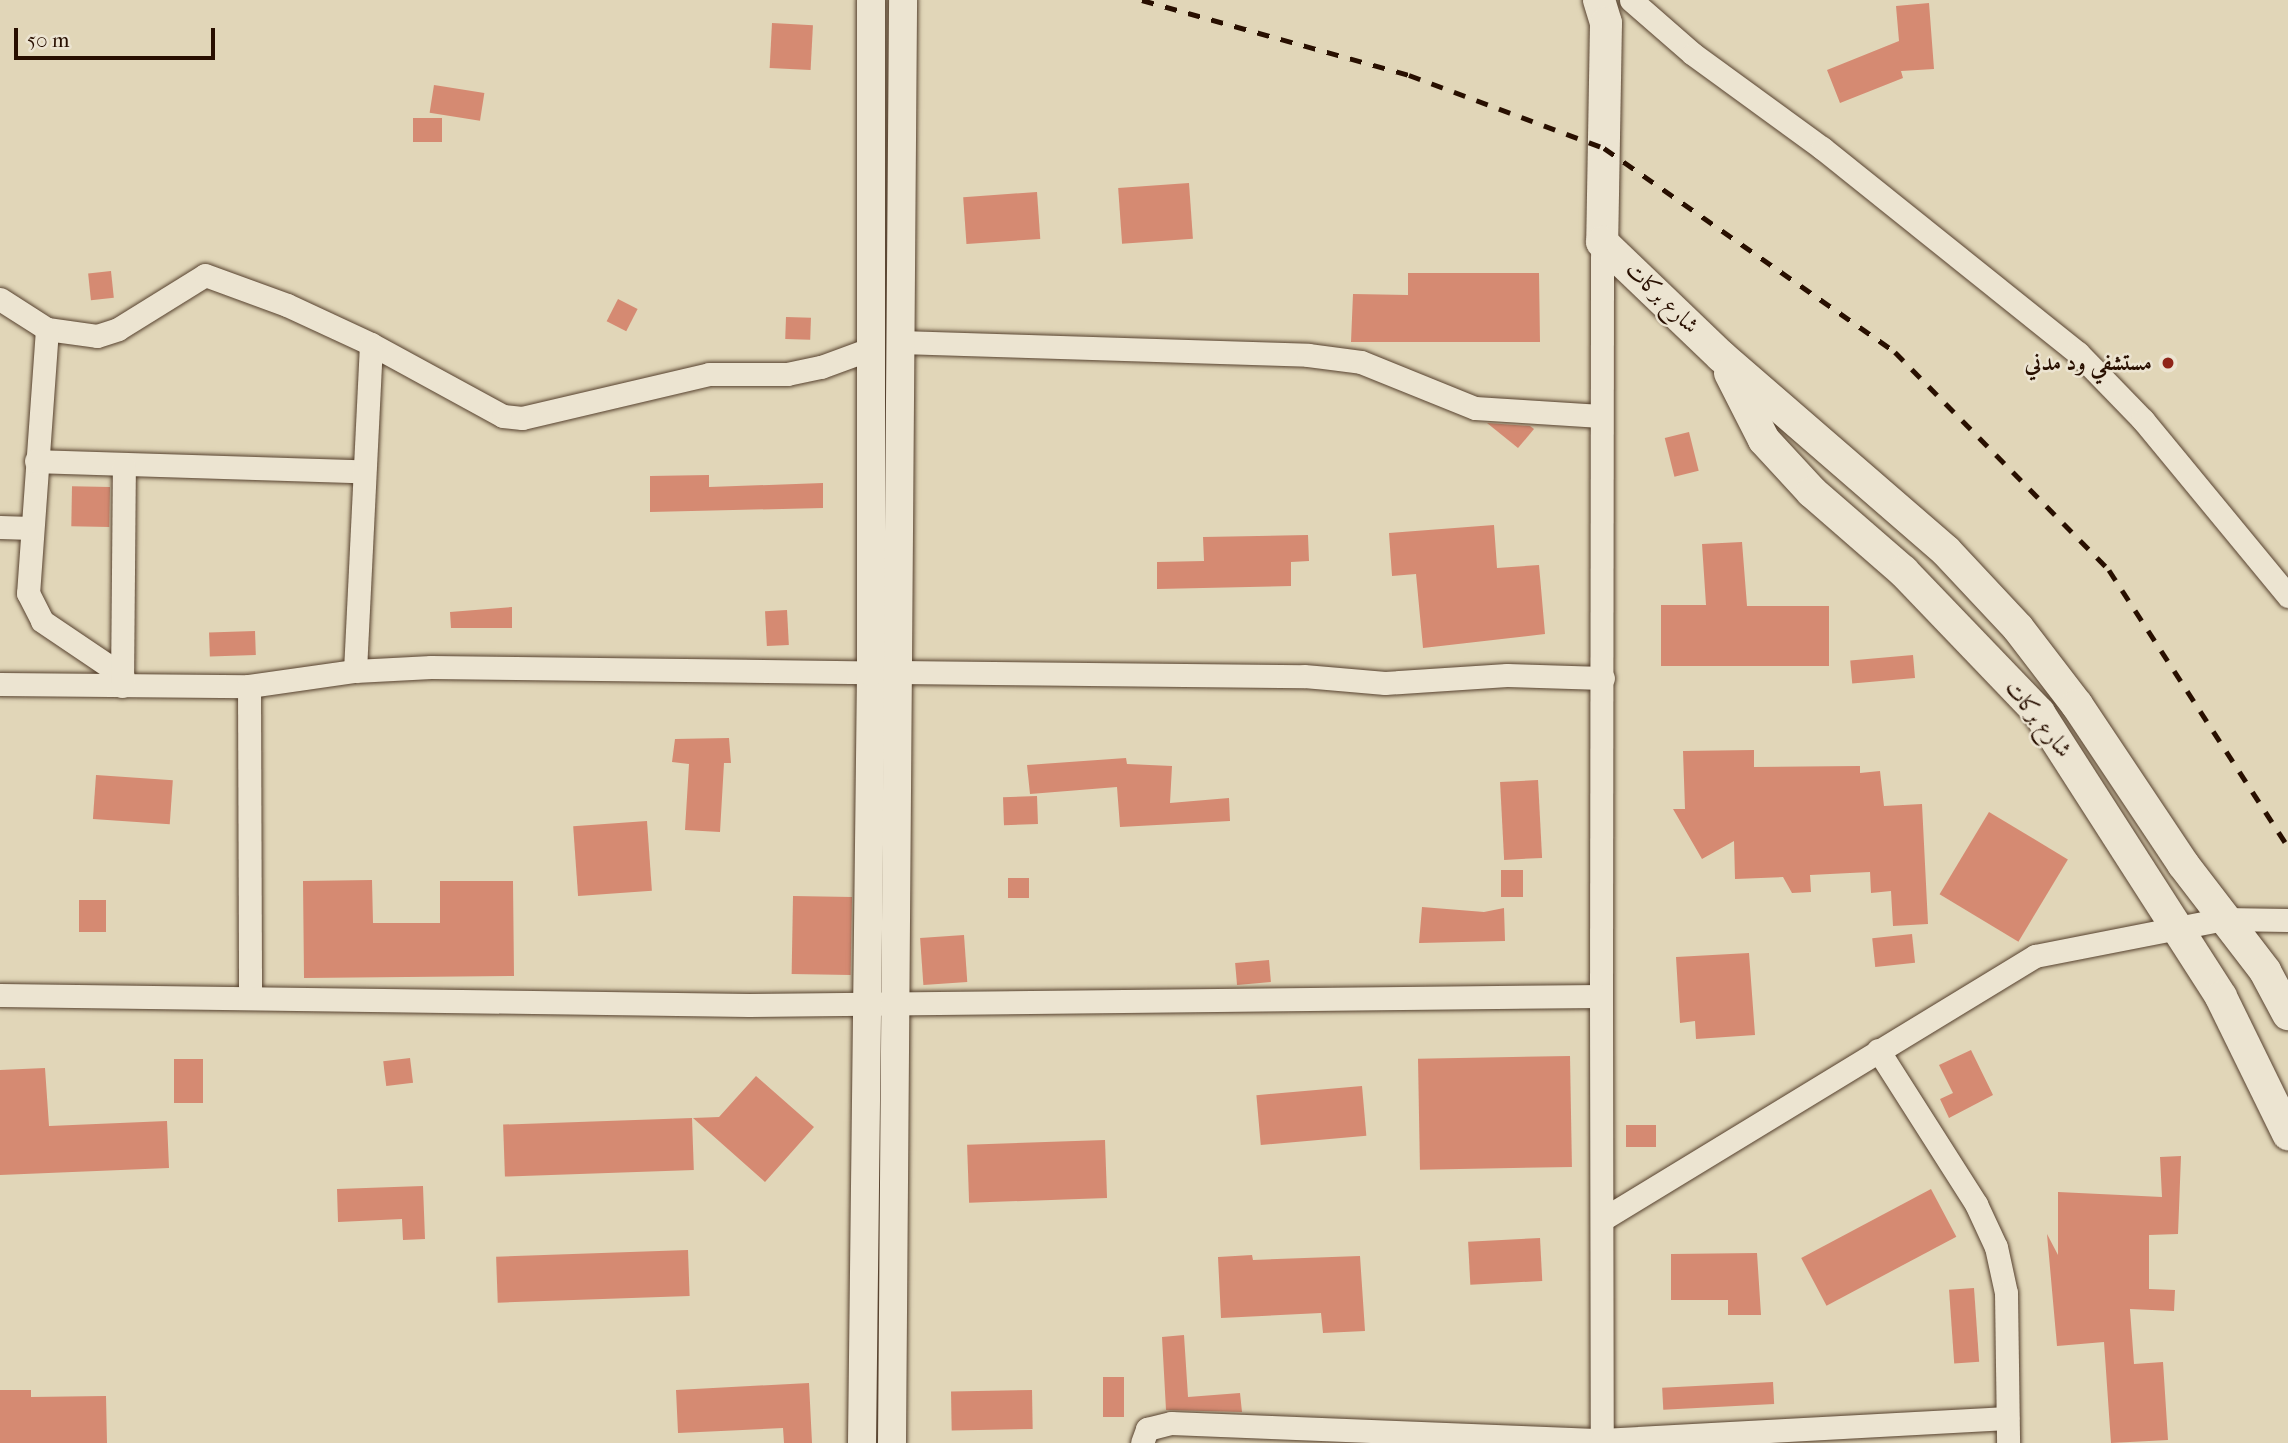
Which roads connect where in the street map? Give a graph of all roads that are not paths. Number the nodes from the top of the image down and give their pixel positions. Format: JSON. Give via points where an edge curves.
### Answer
{"nodes":[{"id":1,"x":871,"y":0,"type":"edge"},
{"id":2,"x":903,"y":0,"type":"edge"},
{"id":3,"x":1632,"y":0,"type":"edge"},
{"id":4,"x":1606,"y":8,"type":"edge"},
{"id":5,"x":1602,"y":242,"type":"junction"},
{"id":6,"x":0,"y":299,"type":"edge"},
{"id":7,"x":47,"y":329,"type":"junction"},
{"id":8,"x":900,"y":342,"type":"junction"},
{"id":9,"x":370,"y":344,"type":"junction"},
{"id":10,"x":870,"y":349,"type":"junction"},
{"id":11,"x":1721,"y":356,"type":"junction"},
{"id":12,"x":1601,"y":416,"type":"junction"},
{"id":13,"x":36,"y":461,"type":"junction"},
{"id":14,"x":124,"y":466,"type":"junction"},
{"id":15,"x":363,"y":471,"type":"junction"},
{"id":16,"x":0,"y":527,"type":"edge"},
{"id":17,"x":32,"y":528,"type":"junction"},
{"id":18,"x":2288,"y":596,"type":"edge"},
{"id":19,"x":355,"y":671,"type":"junction"},
{"id":20,"x":884,"y":672,"type":"junction"},
{"id":21,"x":1603,"y":678,"type":"junction"},
{"id":22,"x":122,"y":681,"type":"junction"},
{"id":23,"x":0,"y":684,"type":"edge"},
{"id":24,"x":248,"y":687,"type":"junction"},
{"id":25,"x":2224,"y":919,"type":"junction"},
{"id":26,"x":2288,"y":920,"type":"edge"},
{"id":27,"x":2172,"y":927,"type":"junction"},
{"id":28,"x":0,"y":995,"type":"edge"},
{"id":29,"x":1601,"y":996,"type":"junction"},
{"id":30,"x":250,"y":997,"type":"junction"},
{"id":31,"x":882,"y":1004,"type":"junction"},
{"id":32,"x":2288,"y":1014,"type":"edge"},
{"id":33,"x":1878,"y":1050,"type":"junction"},
{"id":34,"x":2288,"y":1134,"type":"edge"},
{"id":35,"x":1602,"y":1219,"type":"junction"},
{"id":36,"x":2007,"y":1418,"type":"junction"},
{"id":37,"x":1602,"y":1441,"type":"edge"},
{"id":38,"x":862,"y":1443,"type":"edge"},
{"id":39,"x":892,"y":1443,"type":"edge"},
{"id":40,"x":1142,"y":1443,"type":"edge"},
{"id":41,"x":2008,"y":1443,"type":"edge"}],
"edges":[{"from":1,"to":10,"type":"street"},
{"from":2,"to":8,"type":"street"},
{"from":3,"to":18,"type":"street","via":[[1693,54],[1822,148],[2078,353],[2143,420]]},
{"from":4,"to":5,"type":"main road"},
{"from":5,"to":11,"type":"main road","name":"شارع بركات"},
{"from":5,"to":12,"type":"street"},
{"from":6,"to":7,"type":"street"},
{"from":7,"to":9,"type":"street","via":[[77,336],[118,329],[205,275],[287,305]]},
{"from":7,"to":13,"type":"street"},
{"from":8,"to":12,"type":"street","via":[[1308,355],[1361,362],[1475,408]]},
{"from":8,"to":20,"type":"street"},
{"from":9,"to":10,"type":"street","via":[[503,416],[522,418],[709,374],[788,374]]},
{"from":9,"to":15,"type":"street"},
{"from":10,"to":20,"type":"street"},
{"from":11,"to":25,"type":"main road","name":"شارع بركات","via":[[1946,551],[2018,628]]},
{"from":11,"to":27,"type":"main road","name":"شارع بركات","via":[[1764,440],[1812,492],[1903,571],[2039,713],[2085,780]]},
{"from":12,"to":21,"type":"street"},
{"from":13,"to":14,"type":"street"},
{"from":13,"to":17,"type":"street"},
{"from":14,"to":15,"type":"street"},
{"from":14,"to":22,"type":"street"},
{"from":15,"to":19,"type":"street"},
{"from":16,"to":17,"type":"street"},
{"from":17,"to":22,"type":"street","via":[[31,606],[42,621]]},
{"from":19,"to":20,"type":"street","via":[[493,667]]},
{"from":19,"to":24,"type":"street"},
{"from":20,"to":21,"type":"street","via":[[1304,676],[1385,683],[1507,675]]},
{"from":20,"to":31,"type":"street"},
{"from":21,"to":29,"type":"street"},
{"from":22,"to":23,"type":"street"},
{"from":22,"to":24,"type":"street"},
{"from":24,"to":30,"type":"street"},
{"from":25,"to":26,"type":"street"},
{"from":25,"to":27,"type":"street"},
{"from":25,"to":32,"type":"main road","name":"شارع بركات","via":[[2265,971]]},
{"from":27,"to":33,"type":"street","via":[[2035,956]]},
{"from":27,"to":34,"type":"main road","name":"شارع بركات","via":[[2221,998]]},
{"from":28,"to":30,"type":"street"},
{"from":29,"to":31,"type":"street"},
{"from":29,"to":35,"type":"street"},
{"from":30,"to":31,"type":"street"},
{"from":31,"to":38,"type":"street"},
{"from":31,"to":39,"type":"street"},
{"from":33,"to":35,"type":"street"},
{"from":33,"to":36,"type":"street","via":[[1976,1205],[1996,1247],[2006,1293]]},
{"from":35,"to":37,"type":"street"},
{"from":36,"to":37,"type":"street"},
{"from":36,"to":41,"type":"street"},
{"from":37,"to":40,"type":"street","via":[[1171,1423],[1147,1429]]}]}
